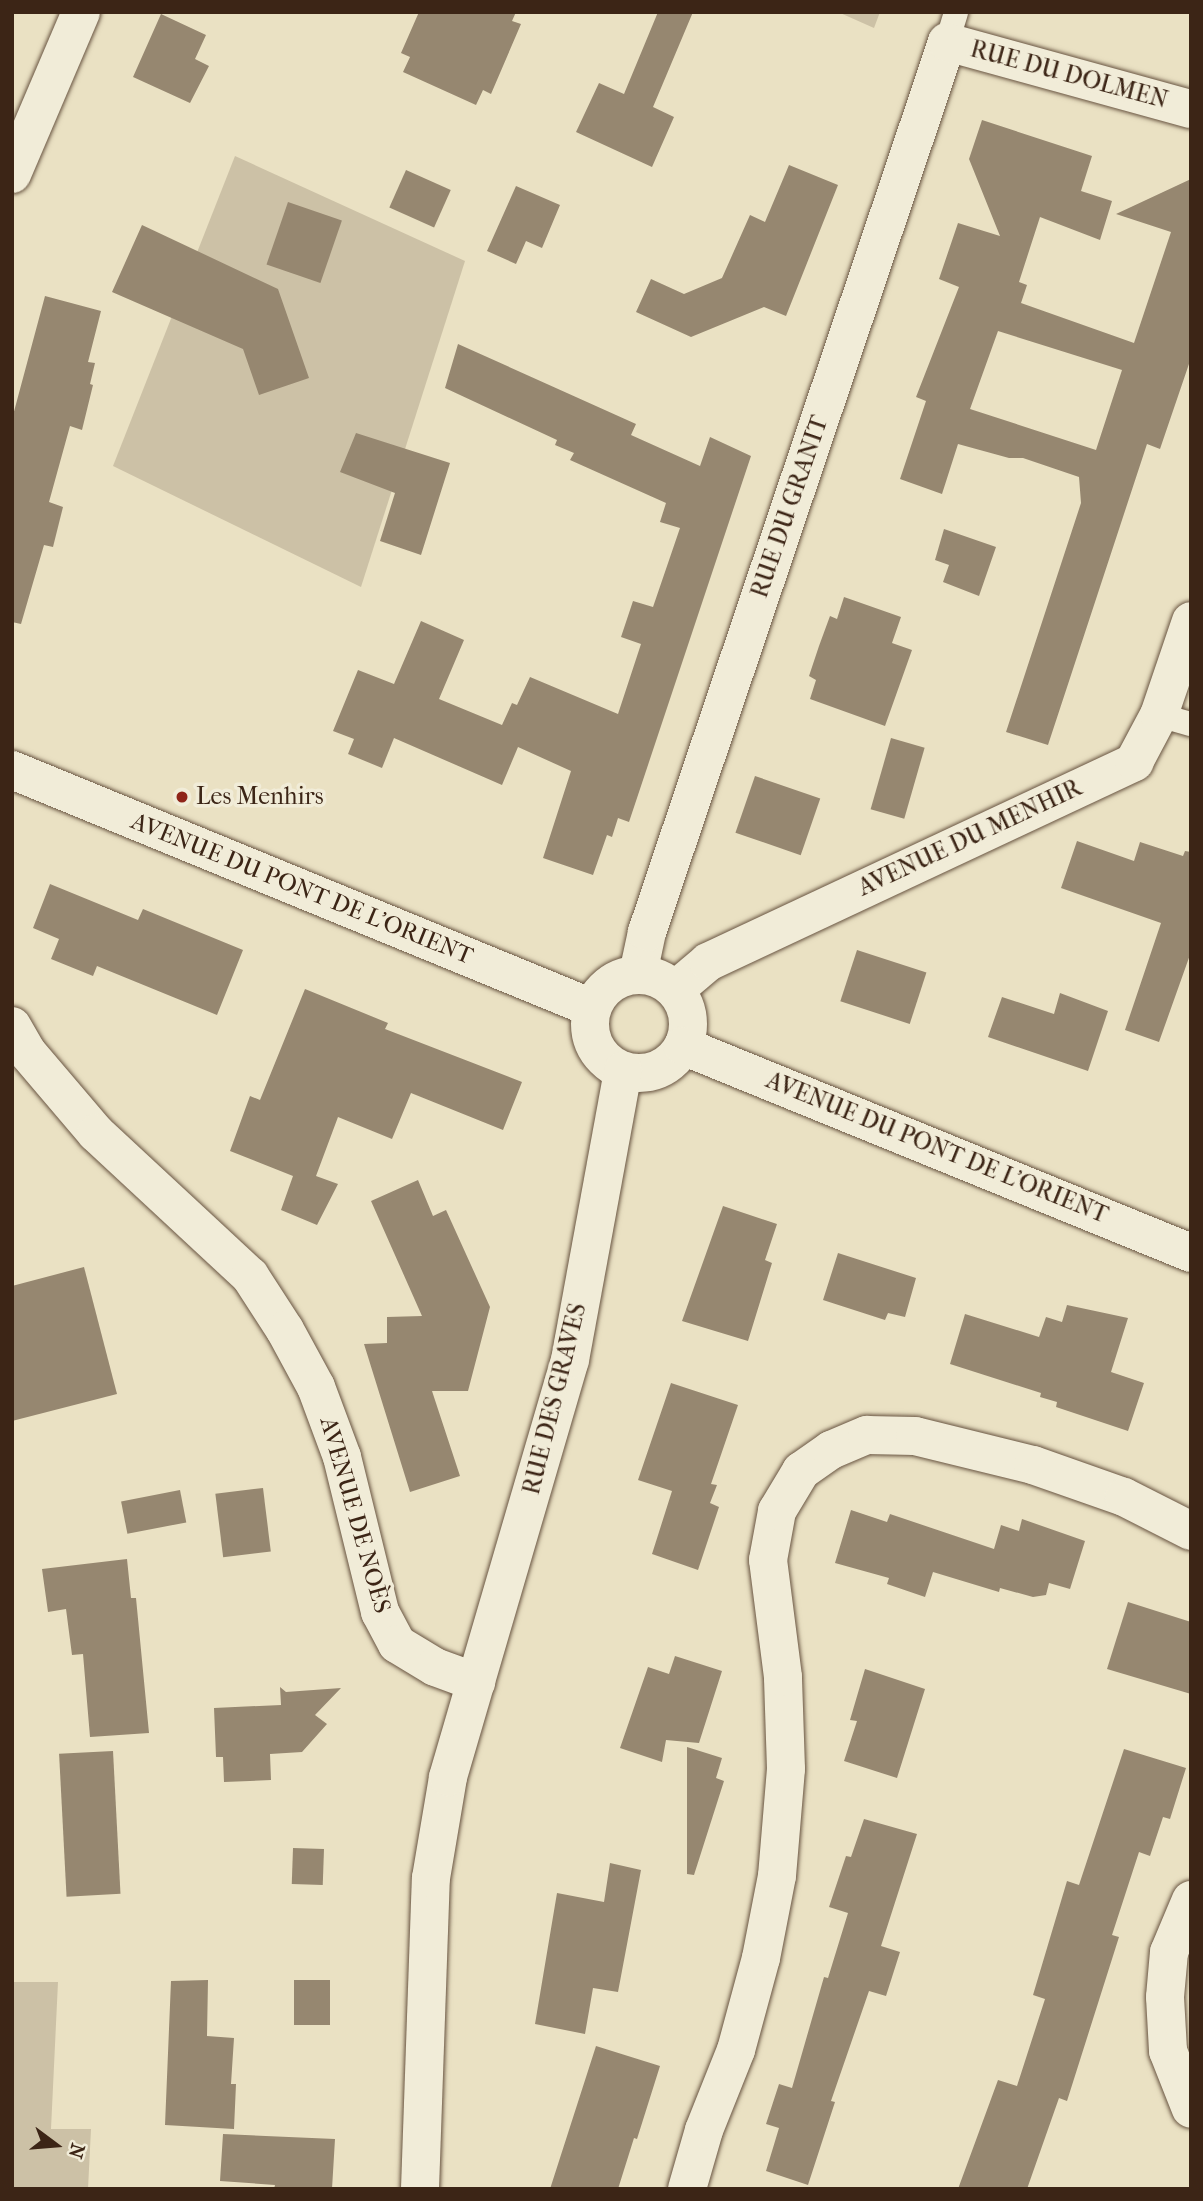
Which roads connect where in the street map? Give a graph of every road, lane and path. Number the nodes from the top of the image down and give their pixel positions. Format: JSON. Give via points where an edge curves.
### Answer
{"nodes":[{"id":1,"x":81,"y":12,"type":"edge"},
{"id":2,"x":952,"y":27,"type":"edge"},
{"id":3,"x":1191,"y":109,"type":"edge"},
{"id":4,"x":12,"y":174,"type":"edge"},
{"id":5,"x":1191,"y":621,"type":"edge"},
{"id":6,"x":1175,"y":719,"type":"edge"},
{"id":7,"x":12,"y":771,"type":"edge"},
{"id":8,"x":638,"y":974,"type":"junction"},
{"id":9,"x":675,"y":990,"type":"junction"},
{"id":10,"x":592,"y":1008,"type":"junction"},
{"id":11,"x":12,"y":1026,"type":"edge"},
{"id":12,"x":683,"y":1046,"type":"junction"},
{"id":13,"x":623,"y":1070,"type":"junction"},
{"id":14,"x":1191,"y":1253,"type":"edge"},
{"id":15,"x":1191,"y":1531,"type":"edge"},
{"id":16,"x":476,"y":1682,"type":"junction"},
{"id":17,"x":1191,"y":1900,"type":"edge"},
{"id":18,"x":1191,"y":2109,"type":"edge"},
{"id":19,"x":420,"y":2189,"type":"edge"},
{"id":20,"x":687,"y":2189,"type":"edge"}],
"edges":[{"from":1,"to":4,"type":"street"},
{"from":2,"to":3,"type":"street","name":"RUE DU DOLMEN"},
{"from":2,"to":8,"type":"street","name":"RUE DU GRANIT","via":[[647,932]]},
{"from":5,"to":6,"type":"street","name":"AVENUE DU MENHIR"},
{"from":6,"to":9,"type":"street","name":"AVENUE DU MENHIR","via":[[1134,762],[708,962]]},
{"from":7,"to":10,"type":"street","name":"AVENUE DU PONT DE L'ORIENT"},
{"from":8,"to":9,"type":"street","via":[[664,981]]},
{"from":8,"to":10,"type":"street","via":[[609,984]]},
{"from":9,"to":12,"type":"street","via":[[686,1011]]},
{"from":10,"to":13,"type":"street","via":[[590,1024],[599,1053]]},
{"from":11,"to":16,"type":"street","name":"AVENUE DE NOÈS","via":[[27,1052],[96,1133],[250,1276],[316,1387],[342,1457],[380,1612],[397,1644],[435,1667]]},
{"from":12,"to":13,"type":"street","via":[[664,1066],[637,1073]]},
{"from":12,"to":14,"type":"street","name":"AVENUE DU PONT DE L'ORIENT"},
{"from":13,"to":16,"type":"street","name":"RUE DES GRAVES","via":[[570,1360]]},
{"from":15,"to":20,"type":"street","via":[[1124,1497],[1033,1465],[915,1436],[867,1435],[831,1450],[801,1471],[777,1511],[768,1560],[783,1677],[785,1756],[777,1877],[736,2050],[704,2130]]},
{"from":16,"to":19,"type":"street","via":[[448,1777],[431,1878]]},
{"from":17,"to":18,"type":"street","via":[[1169,1952],[1165,1997],[1168,2051]]}]}
